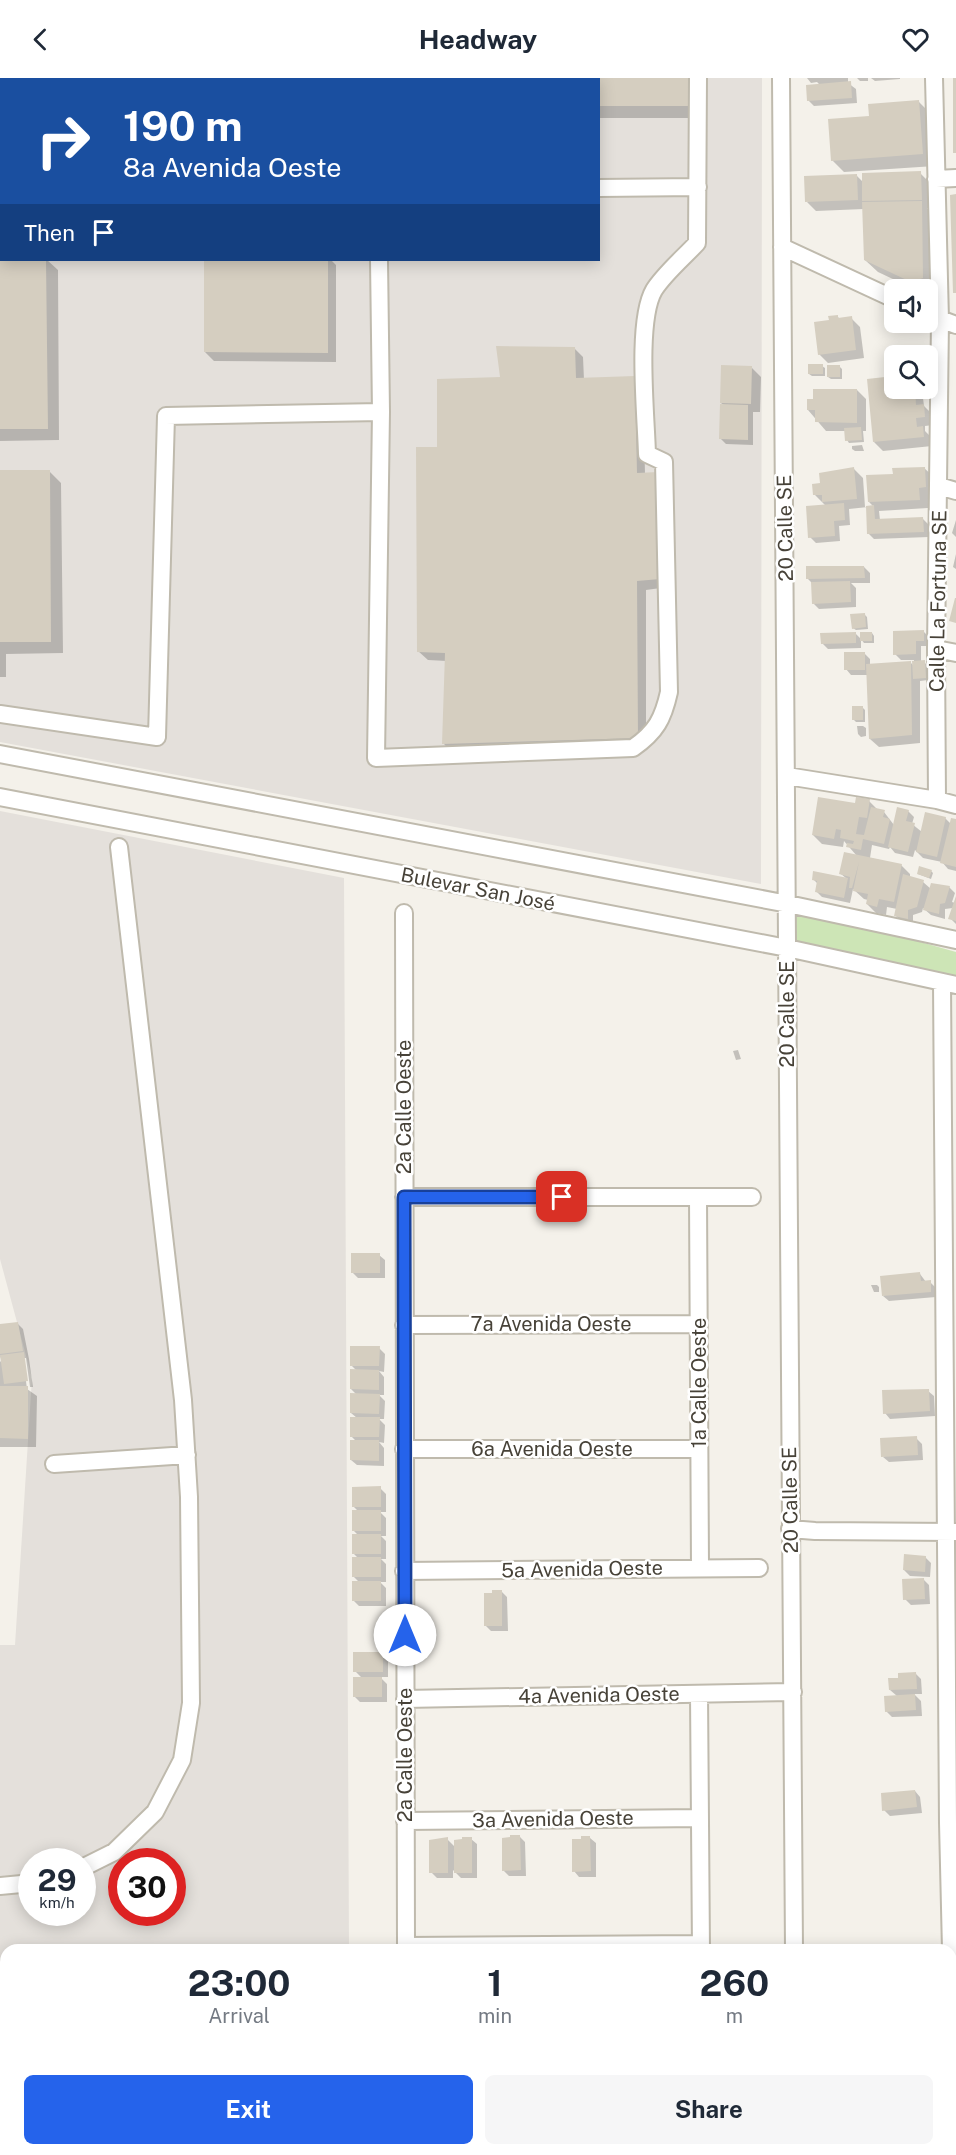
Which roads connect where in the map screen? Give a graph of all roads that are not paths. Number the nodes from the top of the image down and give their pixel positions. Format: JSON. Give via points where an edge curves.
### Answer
{"nodes":[{"id":1,"x":698,"y":78,"type":"edge"},
{"id":2,"x":781,"y":78,"type":"edge"},
{"id":3,"x":934,"y":78,"type":"edge"},
{"id":4,"x":956,"y":178,"type":"edge"},
{"id":5,"x":936,"y":180,"type":"junction"},
{"id":6,"x":698,"y":187,"type":"junction"},
{"id":7,"x":600,"y":188,"type":"edge"},
{"id":8,"x":782,"y":247,"type":"junction"},
{"id":9,"x":379,"y":261,"type":"edge"},
{"id":10,"x":884,"y":294,"type":"edge"},
{"id":11,"x":941,"y":320,"type":"edge"},
{"id":12,"x":381,"y":412,"type":"junction"},
{"id":13,"x":939,"y":486,"type":"junction"},
{"id":14,"x":956,"y":490,"type":"edge"},
{"id":15,"x":936,"y":649,"type":"junction"},
{"id":16,"x":956,"y":653,"type":"edge"},
{"id":17,"x":0,"y":714,"type":"edge"},
{"id":18,"x":0,"y":754,"type":"edge"},
{"id":19,"x":787,"y":776,"type":"junction"},
{"id":20,"x":0,"y":797,"type":"edge"},
{"id":21,"x":937,"y":800,"type":"junction"},
{"id":22,"x":956,"y":805,"type":"edge"},
{"id":23,"x":119,"y":847,"type":"dead end"},
{"id":24,"x":788,"y":904,"type":"junction"},
{"id":25,"x":404,"y":913,"type":"dead end"},
{"id":26,"x":956,"y":940,"type":"edge"},
{"id":27,"x":787,"y":948,"type":"junction"},
{"id":28,"x":949,"y":984,"type":"edge"},
{"id":29,"x":404,"y":1197,"type":"junction"},
{"id":30,"x":698,"y":1197,"type":"junction"},
{"id":31,"x":752,"y":1197,"type":"dead end"},
{"id":32,"x":404,"y":1324,"type":"junction"},
{"id":33,"x":699,"y":1324,"type":"junction"},
{"id":34,"x":950,"y":1382,"type":"edge"},
{"id":35,"x":404,"y":1449,"type":"junction"},
{"id":36,"x":699,"y":1449,"type":"junction"},
{"id":37,"x":187,"y":1455,"type":"junction"},
{"id":38,"x":54,"y":1464,"type":"dead end"},
{"id":39,"x":790,"y":1529,"type":"junction"},
{"id":40,"x":951,"y":1532,"type":"edge"},
{"id":41,"x":700,"y":1568,"type":"junction"},
{"id":42,"x":759,"y":1568,"type":"dead end"},
{"id":43,"x":404,"y":1571,"type":"junction"},
{"id":44,"x":952,"y":1673,"type":"edge"},
{"id":45,"x":793,"y":1692,"type":"junction"},
{"id":46,"x":699,"y":1694,"type":"junction"},
{"id":47,"x":405,"y":1699,"type":"junction"},
{"id":48,"x":700,"y":1818,"type":"junction"},
{"id":49,"x":405,"y":1821,"type":"junction"},
{"id":50,"x":952,"y":1823,"type":"edge"},
{"id":51,"x":96,"y":1861,"type":"edge"},
{"id":52,"x":18,"y":1884,"type":"edge"},
{"id":53,"x":0,"y":1886,"type":"edge"},
{"id":54,"x":406,"y":1944,"type":"edge"},
{"id":55,"x":701,"y":1944,"type":"edge"},
{"id":56,"x":794,"y":1944,"type":"edge"},
{"id":57,"x":951,"y":1944,"type":"edge"}],
"edges":[{"from":1,"to":6,"type":"street"},
{"from":2,"to":8,"type":"street","name":"20 Calle SE"},
{"from":3,"to":5,"type":"street","name":"Calle La Fortuna SE"},
{"from":4,"to":5,"type":"street"},
{"from":5,"to":11,"type":"street","name":"Calle La Fortuna SE"},
{"from":6,"to":7,"type":"street"},
{"from":6,"to":12,"type":"street","via":[[697,243],[654,290],[644,328],[647,454],[664,462],[669,692],[665,711],[651,735],[633,748],[376,758]]},
{"from":8,"to":10,"type":"street"},
{"from":8,"to":19,"type":"street","name":"20 Calle SE"},
{"from":9,"to":12,"type":"street"},
{"from":11,"to":13,"type":"street","name":"Calle La Fortuna SE"},
{"from":12,"to":17,"type":"street","via":[[166,416],[157,737]]},
{"from":13,"to":14,"type":"street"},
{"from":13,"to":15,"type":"street","name":"Calle La Fortuna SE"},
{"from":15,"to":16,"type":"street"},
{"from":15,"to":21,"type":"street","name":"Calle La Fortuna SE"},
{"from":18,"to":24,"type":"street"},
{"from":19,"to":21,"type":"street"},
{"from":19,"to":24,"type":"street","name":"20 Calle SE"},
{"from":20,"to":27,"type":"street","name":"Bulevar San José"},
{"from":21,"to":22,"type":"street"},
{"from":23,"to":37,"type":"street"},
{"from":24,"to":26,"type":"street"},
{"from":24,"to":27,"type":"street","name":"20 Calle SE"},
{"from":25,"to":29,"type":"street","name":"2a Calle Oeste"},
{"from":27,"to":28,"type":"street","name":"Bulevar San José"},
{"from":27,"to":39,"type":"street","name":"20 Calle SE"},
{"from":28,"to":34,"type":"street"},
{"from":29,"to":30,"type":"street"},
{"from":29,"to":32,"type":"street","name":"2a Calle Oeste"},
{"from":30,"to":31,"type":"street"},
{"from":30,"to":33,"type":"street","name":"1a Calle Oeste"},
{"from":32,"to":33,"type":"street","name":"7a Avenida Oeste"},
{"from":32,"to":35,"type":"street","name":"2a Calle Oeste"},
{"from":33,"to":36,"type":"street","name":"1a Calle Oeste"},
{"from":34,"to":40,"type":"street"},
{"from":35,"to":36,"type":"street","name":"6a Avenida Oeste"},
{"from":35,"to":43,"type":"street","name":"2a Calle Oeste"},
{"from":36,"to":41,"type":"street","name":"1a Calle Oeste"},
{"from":37,"to":38,"type":"street"},
{"from":37,"to":51,"type":"street","via":[[191,1703],[182,1760],[155,1812],[114,1852]]},
{"from":39,"to":40,"type":"street"},
{"from":39,"to":45,"type":"street","name":"20 Calle SE"},
{"from":40,"to":44,"type":"street"},
{"from":41,"to":42,"type":"street","name":"5a Avenida Oeste"},
{"from":41,"to":43,"type":"street","name":"5a Avenida Oeste"},
{"from":43,"to":47,"type":"street","name":"2a Calle Oeste"},
{"from":44,"to":50,"type":"street"},
{"from":45,"to":46,"type":"street","name":"4a Avenida Oeste"},
{"from":45,"to":56,"type":"street","name":"20 Calle SE"},
{"from":46,"to":47,"type":"street","name":"4a Avenida Oeste"},
{"from":46,"to":48,"type":"street"},
{"from":47,"to":49,"type":"street","name":"2a Calle Oeste"},
{"from":48,"to":49,"type":"street","name":"3a Avenida Oeste"},
{"from":48,"to":55,"type":"street"},
{"from":49,"to":54,"type":"street","name":"2a Calle Oeste"},
{"from":50,"to":57,"type":"street"},
{"from":52,"to":53,"type":"street"}]}
